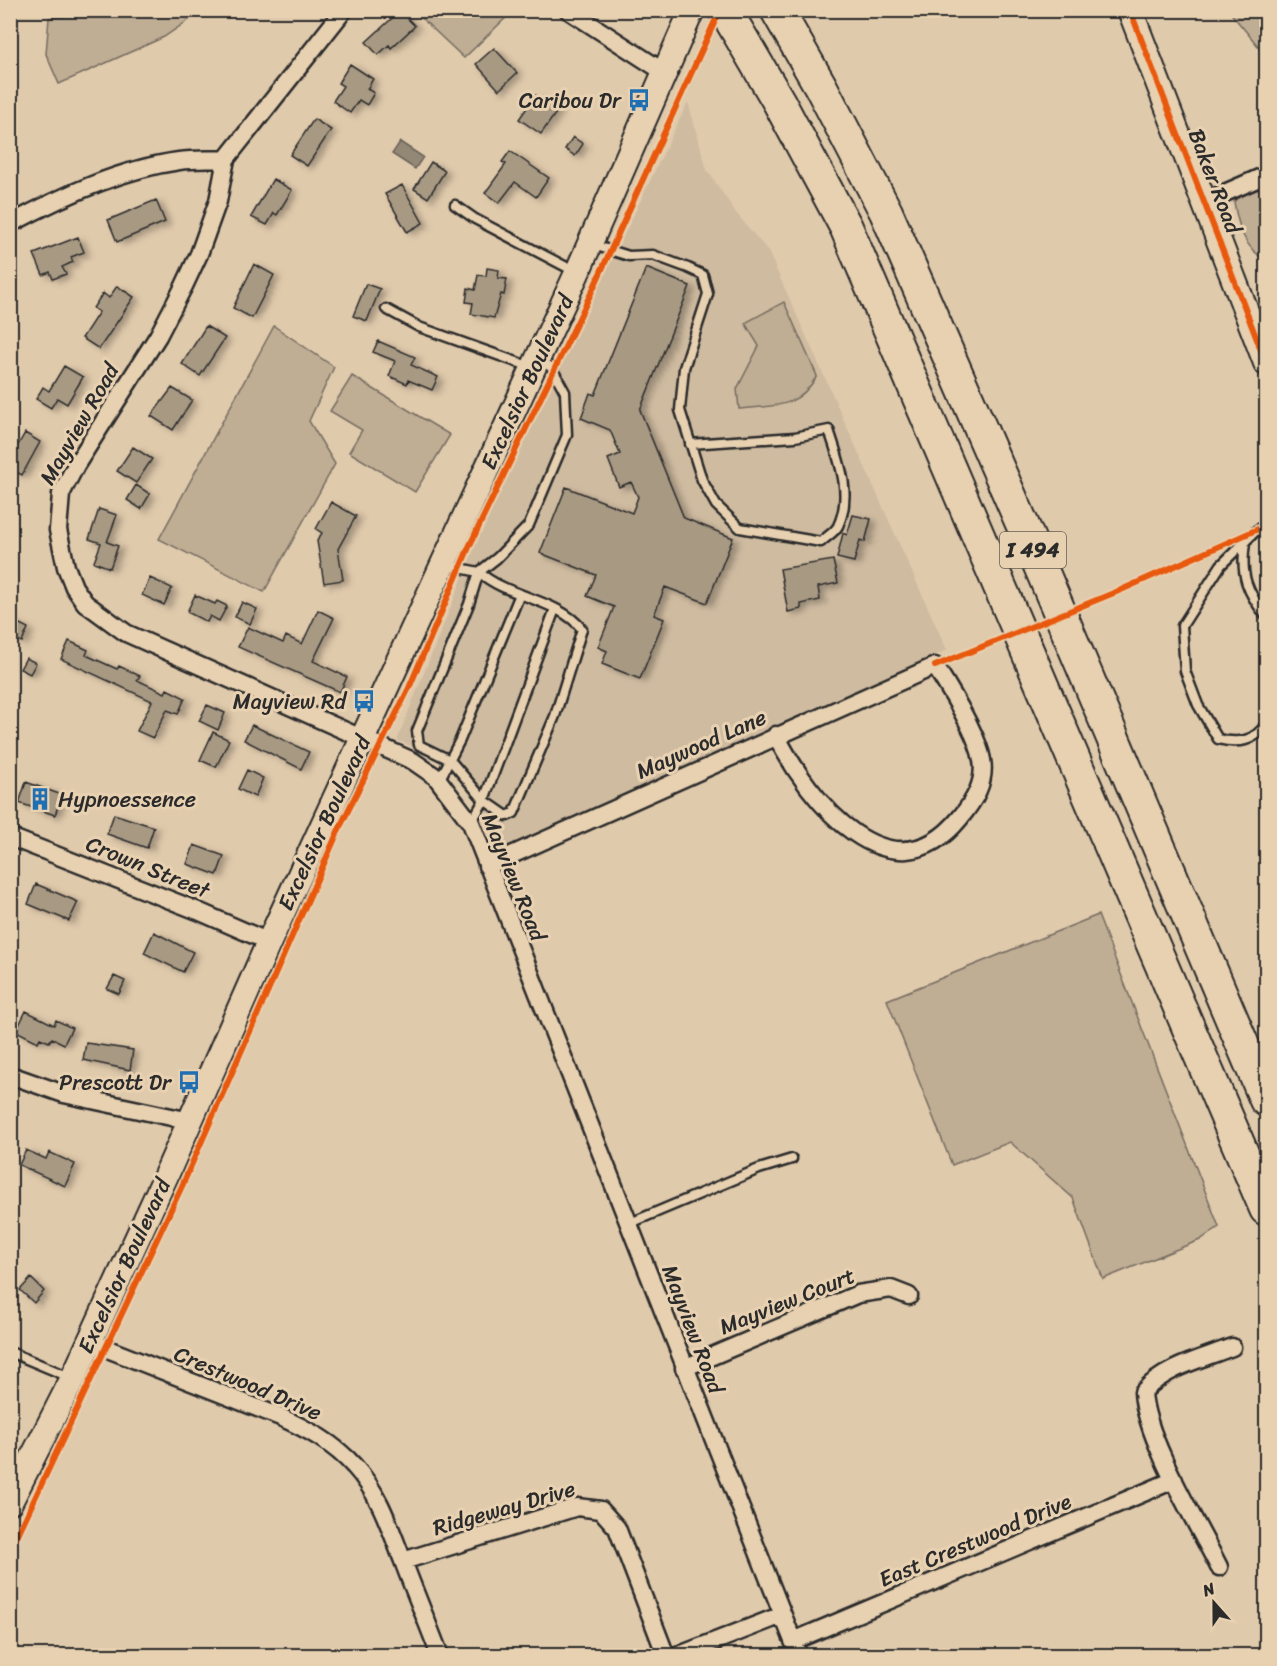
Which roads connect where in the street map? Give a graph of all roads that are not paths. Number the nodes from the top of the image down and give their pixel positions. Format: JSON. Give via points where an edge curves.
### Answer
{"nodes":[{"id":1,"x":344,"y":10,"type":"edge"},
{"id":2,"x":568,"y":10,"type":"edge"},
{"id":3,"x":692,"y":10,"type":"edge"},
{"id":4,"x":725,"y":10,"type":"edge"},
{"id":5,"x":777,"y":10,"type":"edge"},
{"id":6,"x":1130,"y":10,"type":"edge"},
{"id":7,"x":664,"y":72,"type":"junction"},
{"id":8,"x":226,"y":159,"type":"junction"},
{"id":9,"x":1266,"y":175,"type":"edge"},
{"id":10,"x":1204,"y":202,"type":"junction"},
{"id":11,"x":455,"y":205,"type":"dead end"},
{"id":12,"x":10,"y":224,"type":"edge"},
{"id":13,"x":590,"y":244,"type":"junction"},
{"id":14,"x":577,"y":273,"type":"junction"},
{"id":15,"x":386,"y":309,"type":"dead end"},
{"id":16,"x":536,"y":363,"type":"junction"},
{"id":17,"x":1266,"y":363,"type":"edge"},
{"id":18,"x":690,"y":444,"type":"junction"},
{"id":19,"x":1266,"y":525,"type":"edge"},
{"id":20,"x":1245,"y":543,"type":"junction"},
{"id":21,"x":443,"y":565,"type":"junction"},
{"id":22,"x":479,"y":572,"type":"junction"},
{"id":23,"x":520,"y":594,"type":"junction"},
{"id":24,"x":555,"y":609,"type":"junction"},
{"id":25,"x":1266,"y":616,"type":"edge"},
{"id":26,"x":1266,"y":724,"type":"edge"},
{"id":27,"x":776,"y":735,"type":"junction"},
{"id":28,"x":363,"y":739,"type":"junction"},
{"id":29,"x":450,"y":760,"type":"junction"},
{"id":30,"x":439,"y":781,"type":"junction"},
{"id":31,"x":484,"y":800,"type":"junction"},
{"id":32,"x":471,"y":823,"type":"junction"},
{"id":33,"x":10,"y":837,"type":"edge"},
{"id":34,"x":487,"y":866,"type":"junction"},
{"id":35,"x":269,"y":942,"type":"junction"},
{"id":36,"x":10,"y":1075,"type":"edge"},
{"id":37,"x":1266,"y":1100,"type":"edge"},
{"id":38,"x":190,"y":1121,"type":"junction"},
{"id":39,"x":792,"y":1159,"type":"dead end"},
{"id":40,"x":1266,"y":1209,"type":"edge"},
{"id":41,"x":627,"y":1224,"type":"junction"},
{"id":42,"x":909,"y":1296,"type":"dead end"},
{"id":43,"x":90,"y":1342,"type":"junction"},
{"id":44,"x":1232,"y":1347,"type":"dead end"},
{"id":45,"x":10,"y":1352,"type":"edge"},
{"id":46,"x":684,"y":1368,"type":"junction"},
{"id":47,"x":73,"y":1378,"type":"junction"},
{"id":48,"x":1174,"y":1480,"type":"junction"},
{"id":49,"x":10,"y":1502,"type":"edge"},
{"id":50,"x":403,"y":1562,"type":"junction"},
{"id":51,"x":1219,"y":1567,"type":"dead end"},
{"id":52,"x":782,"y":1615,"type":"junction"},
{"id":53,"x":796,"y":1648,"type":"edge"},
{"id":54,"x":440,"y":1656,"type":"edge"},
{"id":55,"x":666,"y":1656,"type":"edge"},
{"id":56,"x":677,"y":1656,"type":"edge"}],
"edges":[{"from":1,"to":8,"type":"street"},
{"from":2,"to":7,"type":"street"},
{"from":3,"to":7,"type":"main road","name":"Excelsior Boulevard"},
{"from":4,"to":40,"type":"highway","number":"I 494","via":[[846,228]]},
{"from":5,"to":37,"type":"highway","number":"I 494","via":[[886,212],[1037,557]]},
{"from":6,"to":10,"type":"main road","name":"Baker Road"},
{"from":7,"to":13,"type":"main road","name":"Excelsior Boulevard"},
{"from":8,"to":12,"type":"street","via":[[180,161],[145,168],[89,187]]},
{"from":8,"to":28,"type":"street","name":"Mayview Road","via":[[218,201],[184,286],[158,336],[61,494],[57,511],[61,548],[74,587],[85,603],[126,633]]},
{"from":9,"to":10,"type":"street"},
{"from":10,"to":17,"type":"main road","name":"Baker Road"},
{"from":11,"to":14,"type":"lane"},
{"from":13,"to":14,"type":"main road","name":"Excelsior Boulevard"},
{"from":13,"to":18,"type":"lane","via":[[629,256],[653,255],[703,275],[707,281],[708,294],[684,368],[680,410]]},
{"from":14,"to":16,"type":"main road","name":"Excelsior Boulevard"},
{"from":15,"to":16,"type":"lane","via":[[420,327]]},
{"from":16,"to":21,"type":"main road","name":"Excelsior Boulevard"},
{"from":16,"to":22,"type":"lane","via":[[552,368],[565,392],[567,435],[529,525]]},
{"from":18,"to":18,"type":"lane","via":[[702,480],[716,505],[740,528],[821,542],[838,528],[845,497],[844,475],[829,430],[795,437]]},
{"from":19,"to":20,"type":"lane"},
{"from":20,"to":25,"type":"lane","via":[[1242,560],[1248,592]]},
{"from":20,"to":26,"type":"lane","via":[[1221,565],[1182,626],[1185,671],[1198,705],[1218,739],[1249,740]]},
{"from":21,"to":22,"type":"lane"},
{"from":21,"to":28,"type":"main road","name":"Excelsior Boulevard"},
{"from":22,"to":23,"type":"lane"},
{"from":22,"to":29,"type":"lane","via":[[417,731],[419,745]]},
{"from":23,"to":24,"type":"lane"},
{"from":23,"to":29,"type":"lane"},
{"from":24,"to":31,"type":"lane"},
{"from":24,"to":31,"type":"lane","via":[[572,617],[582,629],[555,716],[514,813],[507,816]]},
{"from":27,"to":27,"type":"street","name":"Maywood Lane","via":[[788,759],[839,822],[852,834],[881,848],[916,849],[945,834],[960,819],[979,789],[983,774],[982,758],[935,666]]},
{"from":27,"to":34,"type":"street","name":"Maywood Lane"},
{"from":28,"to":30,"type":"street","name":"Mayview Road","via":[[412,761]]},
{"from":28,"to":35,"type":"main road","name":"Excelsior Boulevard"},
{"from":29,"to":30,"type":"lane"},
{"from":29,"to":31,"type":"lane"},
{"from":30,"to":32,"type":"street","name":"Mayview Road"},
{"from":31,"to":32,"type":"lane"},
{"from":32,"to":34,"type":"street","name":"Mayview Road"},
{"from":33,"to":35,"type":"street","name":"Crown Street"},
{"from":34,"to":41,"type":"street","name":"Mayview Road"},
{"from":35,"to":38,"type":"main road","name":"Excelsior Boulevard"},
{"from":36,"to":38,"type":"street","via":[[64,1094]]},
{"from":38,"to":43,"type":"main road","name":"Excelsior Boulevard"},
{"from":39,"to":41,"type":"lane"},
{"from":41,"to":46,"type":"street","name":"Mayview Road"},
{"from":42,"to":46,"type":"street","name":"Mayview Court","via":[[891,1289],[858,1293]]},
{"from":43,"to":47,"type":"main road","name":"Excelsior Boulevard"},
{"from":43,"to":50,"type":"street","name":"Crestwood Drive","via":[[278,1416],[333,1446],[373,1492]]},
{"from":44,"to":48,"type":"street","via":[[1166,1373],[1143,1392],[1144,1408]]},
{"from":45,"to":47,"type":"lane"},
{"from":46,"to":52,"type":"street","name":"Mayview Road"},
{"from":47,"to":49,"type":"main road","name":"Excelsior Boulevard"},
{"from":48,"to":51,"type":"street"},
{"from":48,"to":53,"type":"street","name":"East Crestwood Drive"},
{"from":50,"to":54,"type":"street","name":"Crestwood Drive"},
{"from":50,"to":55,"type":"street","name":"Ridgeway Drive","via":[[578,1507],[602,1509],[617,1528]]},
{"from":52,"to":53,"type":"street","name":"Mayview Road"},
{"from":52,"to":56,"type":"street"}]}
